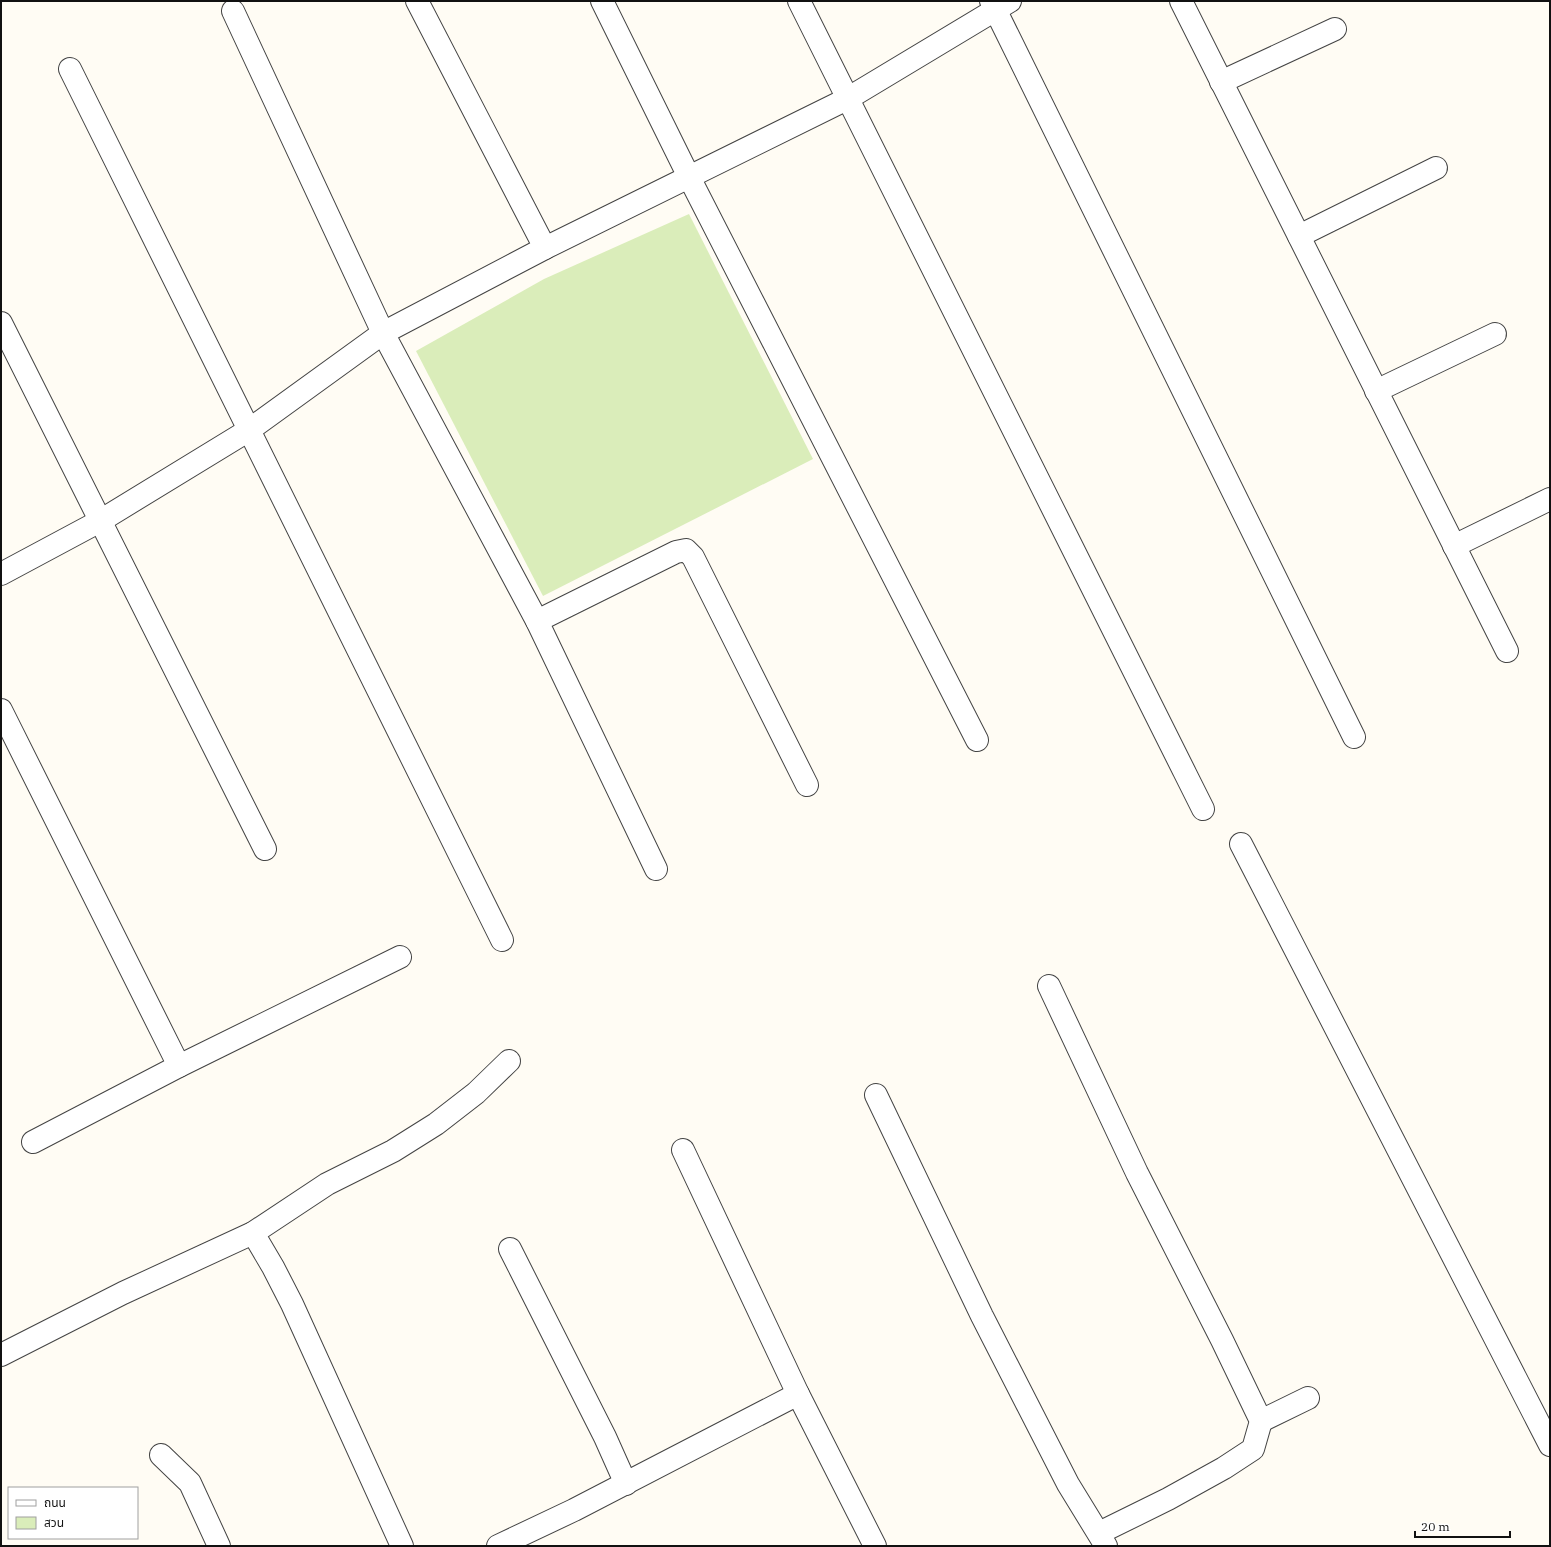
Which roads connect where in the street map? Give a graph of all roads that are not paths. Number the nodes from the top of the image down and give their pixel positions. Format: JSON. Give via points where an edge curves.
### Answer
{"nodes":[{"id":1,"x":416,"y":1,"type":"edge"},
{"id":2,"x":602,"y":1,"type":"edge"},
{"id":3,"x":799,"y":1,"type":"edge"},
{"id":4,"x":1181,"y":1,"type":"edge"},
{"id":5,"x":999,"y":4,"type":"edge"},
{"id":6,"x":233,"y":11,"type":"dead end"},
{"id":7,"x":1335,"y":28,"type":"dead end"},
{"id":8,"x":70,"y":69,"type":"dead end"},
{"id":9,"x":1221,"y":82,"type":"junction"},
{"id":10,"x":847,"y":99,"type":"junction"},
{"id":11,"x":1436,"y":168,"type":"dead end"},
{"id":12,"x":689,"y":177,"type":"junction"},
{"id":13,"x":1299,"y":236,"type":"junction"},
{"id":14,"x":545,"y":248,"type":"junction"},
{"id":15,"x":1,"y":323,"type":"edge"},
{"id":16,"x":383,"y":333,"type":"junction"},
{"id":17,"x":1495,"y":334,"type":"dead end"},
{"id":18,"x":1376,"y":391,"type":"junction"},
{"id":19,"x":249,"y":430,"type":"junction"},
{"id":20,"x":1550,"y":499,"type":"edge"},
{"id":21,"x":100,"y":521,"type":"junction"},
{"id":22,"x":1454,"y":546,"type":"junction"},
{"id":23,"x":1,"y":574,"type":"edge"},
{"id":24,"x":537,"y":620,"type":"junction"},
{"id":25,"x":1507,"y":651,"type":"dead end"},
{"id":26,"x":1,"y":710,"type":"edge"},
{"id":27,"x":1354,"y":737,"type":"dead end"},
{"id":28,"x":977,"y":740,"type":"dead end"},
{"id":29,"x":807,"y":785,"type":"dead end"},
{"id":30,"x":1203,"y":810,"type":"dead end"},
{"id":31,"x":1240,"y":844,"type":"dead end"},
{"id":32,"x":265,"y":849,"type":"dead end"},
{"id":33,"x":656,"y":869,"type":"dead end"},
{"id":34,"x":502,"y":940,"type":"dead end"},
{"id":35,"x":400,"y":957,"type":"dead end"},
{"id":36,"x":1049,"y":986,"type":"dead end"},
{"id":37,"x":509,"y":1061,"type":"dead end"},
{"id":38,"x":179,"y":1066,"type":"junction"},
{"id":39,"x":876,"y":1095,"type":"dead end"},
{"id":40,"x":33,"y":1142,"type":"dead end"},
{"id":41,"x":684,"y":1150,"type":"dead end"},
{"id":42,"x":253,"y":1233,"type":"junction"},
{"id":43,"x":510,"y":1249,"type":"dead end"},
{"id":44,"x":1,"y":1355,"type":"edge"},
{"id":45,"x":798,"y":1394,"type":"junction"},
{"id":46,"x":1308,"y":1398,"type":"dead end"},
{"id":47,"x":1261,"y":1421,"type":"junction"},
{"id":48,"x":1550,"y":1445,"type":"edge"},
{"id":49,"x":161,"y":1455,"type":"dead end"},
{"id":50,"x":626,"y":1484,"type":"junction"},
{"id":51,"x":1102,"y":1540,"type":"edge"},
{"id":52,"x":219,"y":1546,"type":"edge"},
{"id":53,"x":402,"y":1546,"type":"edge"},
{"id":54,"x":498,"y":1546,"type":"edge"},
{"id":55,"x":875,"y":1546,"type":"edge"}],
"edges":[{"from":1,"to":14,"type":"street"},
{"from":2,"to":12,"type":"street"},
{"from":3,"to":10,"type":"street"},
{"from":4,"to":9,"type":"street"},
{"from":5,"to":10,"type":"street"},
{"from":5,"to":27,"type":"street"},
{"from":6,"to":16,"type":"street"},
{"from":7,"to":9,"type":"street"},
{"from":8,"to":19,"type":"street"},
{"from":9,"to":13,"type":"street"},
{"from":10,"to":12,"type":"street"},
{"from":10,"to":30,"type":"street"},
{"from":11,"to":13,"type":"street"},
{"from":12,"to":14,"type":"street"},
{"from":12,"to":28,"type":"street"},
{"from":13,"to":18,"type":"street"},
{"from":14,"to":16,"type":"street"},
{"from":15,"to":21,"type":"street"},
{"from":16,"to":19,"type":"street"},
{"from":16,"to":24,"type":"street"},
{"from":17,"to":18,"type":"street"},
{"from":18,"to":22,"type":"street"},
{"from":19,"to":21,"type":"street"},
{"from":19,"to":34,"type":"street"},
{"from":20,"to":22,"type":"street"},
{"from":21,"to":23,"type":"street"},
{"from":21,"to":32,"type":"street"},
{"from":22,"to":25,"type":"street"},
{"from":24,"to":29,"type":"street","via":[[676,552],[686,550],[693,557]]},
{"from":24,"to":33,"type":"street"},
{"from":26,"to":38,"type":"street"},
{"from":31,"to":48,"type":"street"},
{"from":35,"to":38,"type":"street"},
{"from":36,"to":47,"type":"street","via":[[1137,1173]]},
{"from":37,"to":42,"type":"street","via":[[476,1093],[436,1124],[393,1151],[327,1184]]},
{"from":38,"to":40,"type":"street"},
{"from":39,"to":51,"type":"street","via":[[982,1316],[1068,1484]]},
{"from":41,"to":45,"type":"street"},
{"from":42,"to":44,"type":"street","via":[[123,1293]]},
{"from":42,"to":53,"type":"street","via":[[292,1304]]},
{"from":43,"to":50,"type":"street","via":[[605,1436]]},
{"from":45,"to":50,"type":"street"},
{"from":45,"to":55,"type":"street"},
{"from":46,"to":47,"type":"street"},
{"from":47,"to":51,"type":"street","via":[[1252,1449]]},
{"from":49,"to":52,"type":"street","via":[[190,1483]]},
{"from":50,"to":54,"type":"street"}]}
